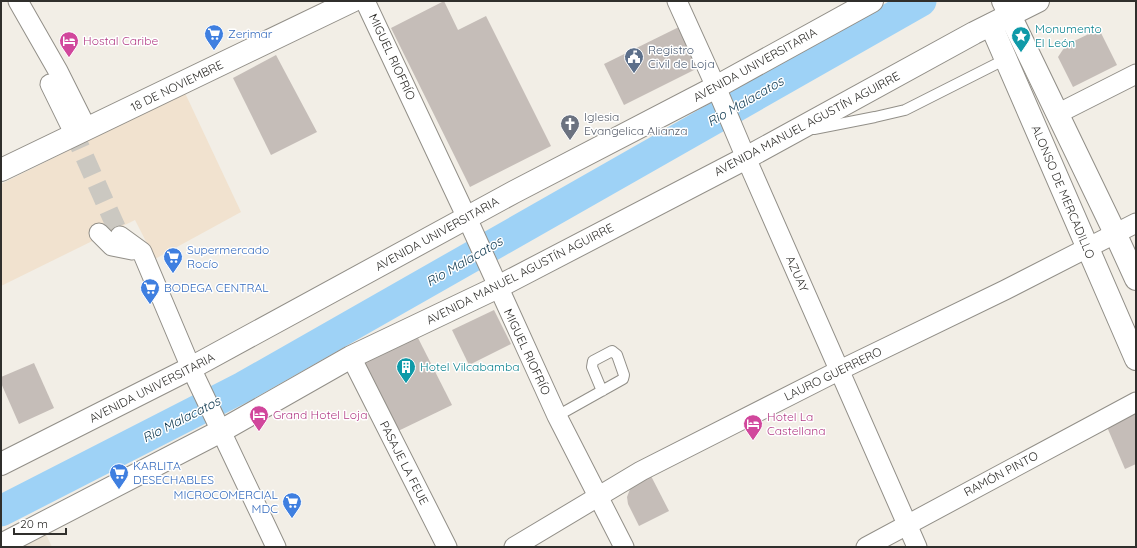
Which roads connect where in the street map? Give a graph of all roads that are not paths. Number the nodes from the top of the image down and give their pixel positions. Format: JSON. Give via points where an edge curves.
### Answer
{"nodes":[{"id":1,"x":18,"y":1,"type":"edge"},
{"id":2,"x":352,"y":1,"type":"edge"},
{"id":3,"x":365,"y":1,"type":"edge"},
{"id":4,"x":677,"y":1,"type":"edge"},
{"id":5,"x":872,"y":1,"type":"edge"},
{"id":6,"x":1038,"y":1,"type":"edge"},
{"id":7,"x":1003,"y":12,"type":"edge"},
{"id":8,"x":1006,"y":59,"type":"junction"},
{"id":9,"x":1136,"y":74,"type":"edge"},
{"id":10,"x":1042,"y":82,"type":"junction"},
{"id":11,"x":1020,"y":93,"type":"junction"},
{"id":12,"x":719,"y":94,"type":"junction"},
{"id":13,"x":1057,"y":114,"type":"junction"},
{"id":14,"x":80,"y":130,"type":"junction"},
{"id":15,"x":792,"y":133,"type":"junction"},
{"id":16,"x":744,"y":154,"type":"junction"},
{"id":17,"x":1,"y":170,"type":"edge"},
{"id":18,"x":469,"y":223,"type":"junction"},
{"id":19,"x":1136,"y":223,"type":"edge"},
{"id":20,"x":98,"y":233,"type":"dead end"},
{"id":21,"x":1115,"y":233,"type":"junction"},
{"id":22,"x":120,"y":236,"type":"tunnel mouth"},
{"id":23,"x":1087,"y":247,"type":"junction"},
{"id":24,"x":142,"y":252,"type":"junction"},
{"id":25,"x":1136,"y":279,"type":"edge"},
{"id":26,"x":496,"y":284,"type":"junction"},
{"id":27,"x":351,"y":357,"type":"junction"},
{"id":28,"x":1136,"y":359,"type":"edge"},
{"id":29,"x":192,"y":368,"type":"junction"},
{"id":30,"x":840,"y":370,"type":"junction"},
{"id":31,"x":602,"y":391,"type":"dead end"},
{"id":32,"x":1136,"y":402,"type":"edge"},
{"id":33,"x":557,"y":416,"type":"junction"},
{"id":34,"x":221,"y":431,"type":"junction"},
{"id":35,"x":1,"y":464,"type":"edge"},
{"id":36,"x":598,"y":497,"type":"junction"},
{"id":37,"x":907,"y":524,"type":"junction"},
{"id":38,"x":1,"y":545,"type":"edge"},
{"id":39,"x":276,"y":547,"type":"edge"},
{"id":40,"x":447,"y":547,"type":"edge"},
{"id":41,"x":514,"y":547,"type":"edge"},
{"id":42,"x":624,"y":547,"type":"edge"},
{"id":43,"x":866,"y":547,"type":"edge"},
{"id":44,"x":917,"y":547,"type":"edge"}],
"edges":[{"from":1,"to":14,"type":"street","via":[[58,71]]},
{"from":2,"to":14,"type":"main road","name":"18 DE NOVIEMBRE"},
{"from":3,"to":18,"type":"street","name":"MIGUEL RIOFRÍO"},
{"from":4,"to":12,"type":"street","name":"AZUAY"},
{"from":5,"to":12,"type":"main road","name":"AVENIDA UNIVERSITARIA"},
{"from":6,"to":7,"type":"main road","name":"AVENIDA MANUEL AGUSTÍN AGUIRRE"},
{"from":7,"to":8,"type":"main road","name":"ALONSO DE MERCADILLO"},
{"from":7,"to":10,"type":"main road"},
{"from":7,"to":15,"type":"main road","name":"AVENIDA MANUEL AGUSTÍN AGUIRRE"},
{"from":8,"to":11,"type":"main road","name":"ALONSO DE MERCADILLO"},
{"from":8,"to":15,"type":"lane","via":[[905,110]]},
{"from":9,"to":13,"type":"street"},
{"from":10,"to":11,"type":"main road"},
{"from":10,"to":13,"type":"main road"},
{"from":11,"to":23,"type":"main road","name":"ALONSO DE MERCADILLO"},
{"from":12,"to":16,"type":"street","name":"AZUAY"},
{"from":12,"to":18,"type":"main road","name":"AVENIDA UNIVERSITARIA","via":[[521,188]]},
{"from":13,"to":21,"type":"main road"},
{"from":14,"to":17,"type":"main road","name":"18 DE NOVIEMBRE"},
{"from":15,"to":16,"type":"main road","name":"AVENIDA MANUEL AGUSTÍN AGUIRRE"},
{"from":16,"to":26,"type":"main road","name":"AVENIDA MANUEL AGUSTÍN AGUIRRE"},
{"from":16,"to":30,"type":"street","name":"AZUAY"},
{"from":18,"to":26,"type":"street","name":"MIGUEL RIOFRÍO"},
{"from":18,"to":29,"type":"main road","name":"AVENIDA UNIVERSITARIA"},
{"from":19,"to":21,"type":"street","name":"LAURO GUERRERO"},
{"from":20,"to":24,"type":"street","via":[[112,246]]},
{"from":21,"to":23,"type":"street","name":"LAURO GUERRERO"},
{"from":21,"to":25,"type":"main road"},
{"from":22,"to":24,"type":"street"},
{"from":23,"to":28,"type":"main road","name":"ALONSO DE MERCADILLO"},
{"from":23,"to":30,"type":"street","name":"LAURO GUERRERO"},
{"from":24,"to":29,"type":"street"},
{"from":26,"to":27,"type":"main road","name":"AVENIDA MANUEL AGUSTÍN AGUIRRE"},
{"from":26,"to":33,"type":"street","name":"MIGUEL RIOFRÍO"},
{"from":27,"to":34,"type":"main road","name":"AVENIDA MANUEL AGUSTÍN AGUIRRE"},
{"from":27,"to":40,"type":"street","name":"PASAJE LA FEUE"},
{"from":29,"to":34,"type":"street"},
{"from":29,"to":35,"type":"main road","name":"AVENIDA UNIVERSITARIA"},
{"from":30,"to":36,"type":"street","name":"LAURO GUERRERO","via":[[641,472]]},
{"from":30,"to":37,"type":"street","name":"AZUAY"},
{"from":31,"to":33,"type":"lane"},
{"from":32,"to":37,"type":"street","name":"RAMÓN PINTO"},
{"from":33,"to":36,"type":"street","name":"MIGUEL RIOFRÍO"},
{"from":34,"to":38,"type":"main road","name":"AVENIDA MANUEL AGUSTÍN AGUIRRE"},
{"from":34,"to":39,"type":"street"},
{"from":36,"to":41,"type":"street","name":"LAURO GUERRERO"},
{"from":36,"to":42,"type":"street","name":"MIGUEL RIOFRÍO"},
{"from":37,"to":43,"type":"street","name":"RAMÓN PINTO"},
{"from":37,"to":44,"type":"street","name":"AZUAY"}]}
